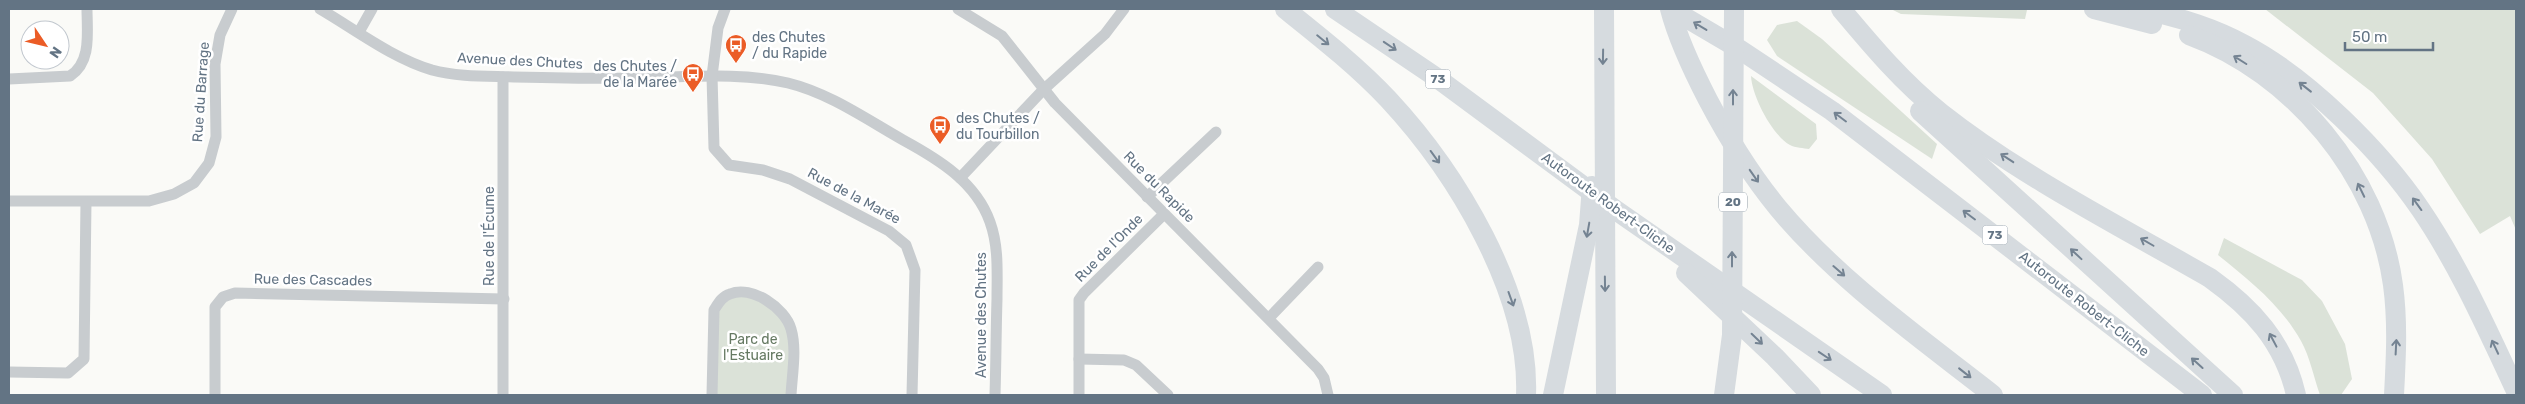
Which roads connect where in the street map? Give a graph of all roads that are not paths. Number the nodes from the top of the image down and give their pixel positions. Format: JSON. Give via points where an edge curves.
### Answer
{"nodes":[{"id":1,"x":88,"y":9,"type":"edge"},
{"id":2,"x":232,"y":9,"type":"edge"},
{"id":3,"x":320,"y":9,"type":"edge"},
{"id":4,"x":372,"y":9,"type":"edge"},
{"id":5,"x":725,"y":9,"type":"edge"},
{"id":6,"x":958,"y":9,"type":"edge"},
{"id":7,"x":1124,"y":9,"type":"edge"},
{"id":8,"x":1285,"y":9,"type":"edge"},
{"id":9,"x":1335,"y":9,"type":"edge"},
{"id":10,"x":1604,"y":9,"type":"edge"},
{"id":11,"x":1734,"y":9,"type":"edge"},
{"id":12,"x":1840,"y":9,"type":"edge"},
{"id":13,"x":2094,"y":9,"type":"edge"},
{"id":14,"x":2138,"y":9,"type":"edge"},
{"id":15,"x":1672,"y":14,"type":"edge"},
{"id":16,"x":359,"y":32,"type":"junction"},
{"id":17,"x":712,"y":76,"type":"junction"},
{"id":18,"x":503,"y":77,"type":"junction"},
{"id":19,"x":9,"y":79,"type":"edge"},
{"id":20,"x":1043,"y":90,"type":"junction"},
{"id":21,"x":1603,"y":113,"type":"junction"},
{"id":22,"x":1216,"y":132,"type":"dead end"},
{"id":23,"x":960,"y":178,"type":"junction"},
{"id":24,"x":1147,"y":197,"type":"junction"},
{"id":25,"x":9,"y":201,"type":"edge"},
{"id":26,"x":86,"y":202,"type":"junction"},
{"id":27,"x":1617,"y":211,"type":"junction"},
{"id":28,"x":1164,"y":214,"type":"junction"},
{"id":29,"x":1318,"y":267,"type":"dead end"},
{"id":30,"x":504,"y":299,"type":"junction"},
{"id":31,"x":1269,"y":318,"type":"junction"},
{"id":32,"x":1732,"y":335,"type":"junction"},
{"id":33,"x":1080,"y":359,"type":"junction"},
{"id":34,"x":9,"y":372,"type":"edge"},
{"id":35,"x":2294,"y":390,"type":"edge"},
{"id":36,"x":2516,"y":391,"type":"edge"},
{"id":37,"x":215,"y":395,"type":"edge"},
{"id":38,"x":502,"y":395,"type":"edge"},
{"id":39,"x":712,"y":395,"type":"edge"},
{"id":40,"x":791,"y":395,"type":"edge"},
{"id":41,"x":912,"y":395,"type":"edge"},
{"id":42,"x":996,"y":395,"type":"edge"},
{"id":43,"x":1079,"y":395,"type":"edge"},
{"id":44,"x":1168,"y":395,"type":"edge"},
{"id":45,"x":1328,"y":395,"type":"edge"},
{"id":46,"x":1526,"y":395,"type":"edge"},
{"id":47,"x":1553,"y":395,"type":"edge"},
{"id":48,"x":1606,"y":395,"type":"edge"},
{"id":49,"x":1724,"y":395,"type":"edge"},
{"id":50,"x":1731,"y":395,"type":"edge"},
{"id":51,"x":1811,"y":395,"type":"edge"},
{"id":52,"x":1882,"y":395,"type":"edge"},
{"id":53,"x":1993,"y":395,"type":"edge"},
{"id":54,"x":2202,"y":395,"type":"edge"},
{"id":55,"x":2233,"y":395,"type":"edge"},
{"id":56,"x":2394,"y":395,"type":"edge"}],
"edges":[{"from":1,"to":19,"type":"street","via":[[86,60],[78,71],[70,76]]},
{"from":2,"to":26,"type":"street","name":"Rue du Barrage","via":[[220,35],[216,64],[216,137],[209,163],[194,183],[174,194],[148,201]]},
{"from":3,"to":16,"type":"street","name":"Avenue des Chutes"},
{"from":4,"to":16,"type":"street"},
{"from":5,"to":17,"type":"street","via":[[718,28]]},
{"from":6,"to":20,"type":"street","name":"Rue du Rapide","via":[[1002,36]]},
{"from":7,"to":20,"type":"street","via":[[1105,34]]},
{"from":8,"to":46,"type":"highway","one_way":true,"via":[[1336,50],[1388,99],[1443,168],[1496,257],[1518,325],[1527,377]]},
{"from":9,"to":27,"type":"highway","name":"Autoroute Robert-Cliche","number":"73","one_way":true,"via":[[1437,78]]},
{"from":10,"to":21,"type":"highway","one_way":true},
{"from":32,"to":11,"type":"highway","number":"20","one_way":true},
{"from":35,"to":12,"type":"highway","one_way":true,"via":[[2271,335],[2255,314],[2234,295],[1966,132],[1903,79]]},
{"from":55,"to":12,"type":"highway","one_way":true,"via":[[1924,115],[1889,80],[1859,41]]},
{"from":56,"to":13,"type":"highway","one_way":true,"via":[[2397,335],[2390,274],[2371,209],[2338,150],[2284,91],[2224,50],[2172,29]]},
{"from":36,"to":14,"type":"highway","one_way":true,"via":[[2461,277],[2425,216],[2398,179],[2348,124],[2322,100],[2246,45],[2203,26]]},
{"from":15,"to":53,"type":"highway","one_way":true,"via":[[1701,86],[1726,133],[1753,176],[1804,237],[1897,320]]},
{"from":54,"to":15,"type":"highway","name":"Autoroute Robert-Cliche","number":"73","one_way":true,"via":[[1832,111],[1786,79]]},
{"from":16,"to":18,"type":"street","name":"Avenue des Chutes","via":[[400,57],[433,70]]},
{"from":17,"to":18,"type":"street","name":"Avenue des Chutes","via":[[608,79]]},
{"from":17,"to":23,"type":"street","name":"Avenue des Chutes","via":[[765,79],[808,88],[928,154]]},
{"from":17,"to":41,"type":"street","name":"Rue de la Marée","via":[[714,148],[729,165],[763,170],[790,179],[889,231],[906,245],[914,270]]},
{"from":18,"to":30,"type":"street","name":"Rue de l'Écume"},
{"from":20,"to":23,"type":"street"},
{"from":20,"to":24,"type":"street","name":"Rue du Rapide"},
{"from":21,"to":47,"type":"highway","one_way":true,"via":[[1589,225]]},
{"from":21,"to":48,"type":"highway","one_way":true},
{"from":22,"to":24,"type":"street"},
{"from":23,"to":42,"type":"street","name":"Avenue des Chutes","via":[[980,201],[997,247]]},
{"from":24,"to":28,"type":"street","name":"Rue du Rapide"},
{"from":25,"to":26,"type":"street","name":"Rue du Barrage"},
{"from":26,"to":34,"type":"street","via":[[84,359],[68,373]]},
{"from":27,"to":51,"type":"highway","one_way":true,"via":[[1775,357]]},
{"from":27,"to":52,"type":"highway","name":"Autoroute Robert-Cliche","number":"73","one_way":true},
{"from":28,"to":31,"type":"street","name":"Rue du Rapide"},
{"from":28,"to":33,"type":"street","name":"Rue de l'Onde","via":[[1079,300]]},
{"from":29,"to":31,"type":"street"},
{"from":30,"to":37,"type":"street","name":"Rue des Cascades","via":[[235,293],[223,297],[215,307]]},
{"from":30,"to":38,"type":"street","name":"Rue de l'Écume"},
{"from":31,"to":45,"type":"street","name":"Rue du Rapide","via":[[1318,369]]},
{"from":32,"to":49,"type":"highway","number":"20"},
{"from":32,"to":50,"type":"highway"},
{"from":33,"to":43,"type":"street","name":"Rue de l'Onde"},
{"from":33,"to":44,"type":"street","via":[[1124,360],[1136,365]]},
{"from":39,"to":40,"type":"street","via":[[714,310],[720,300],[742,291],[763,298],[786,317],[793,345]]}]}
